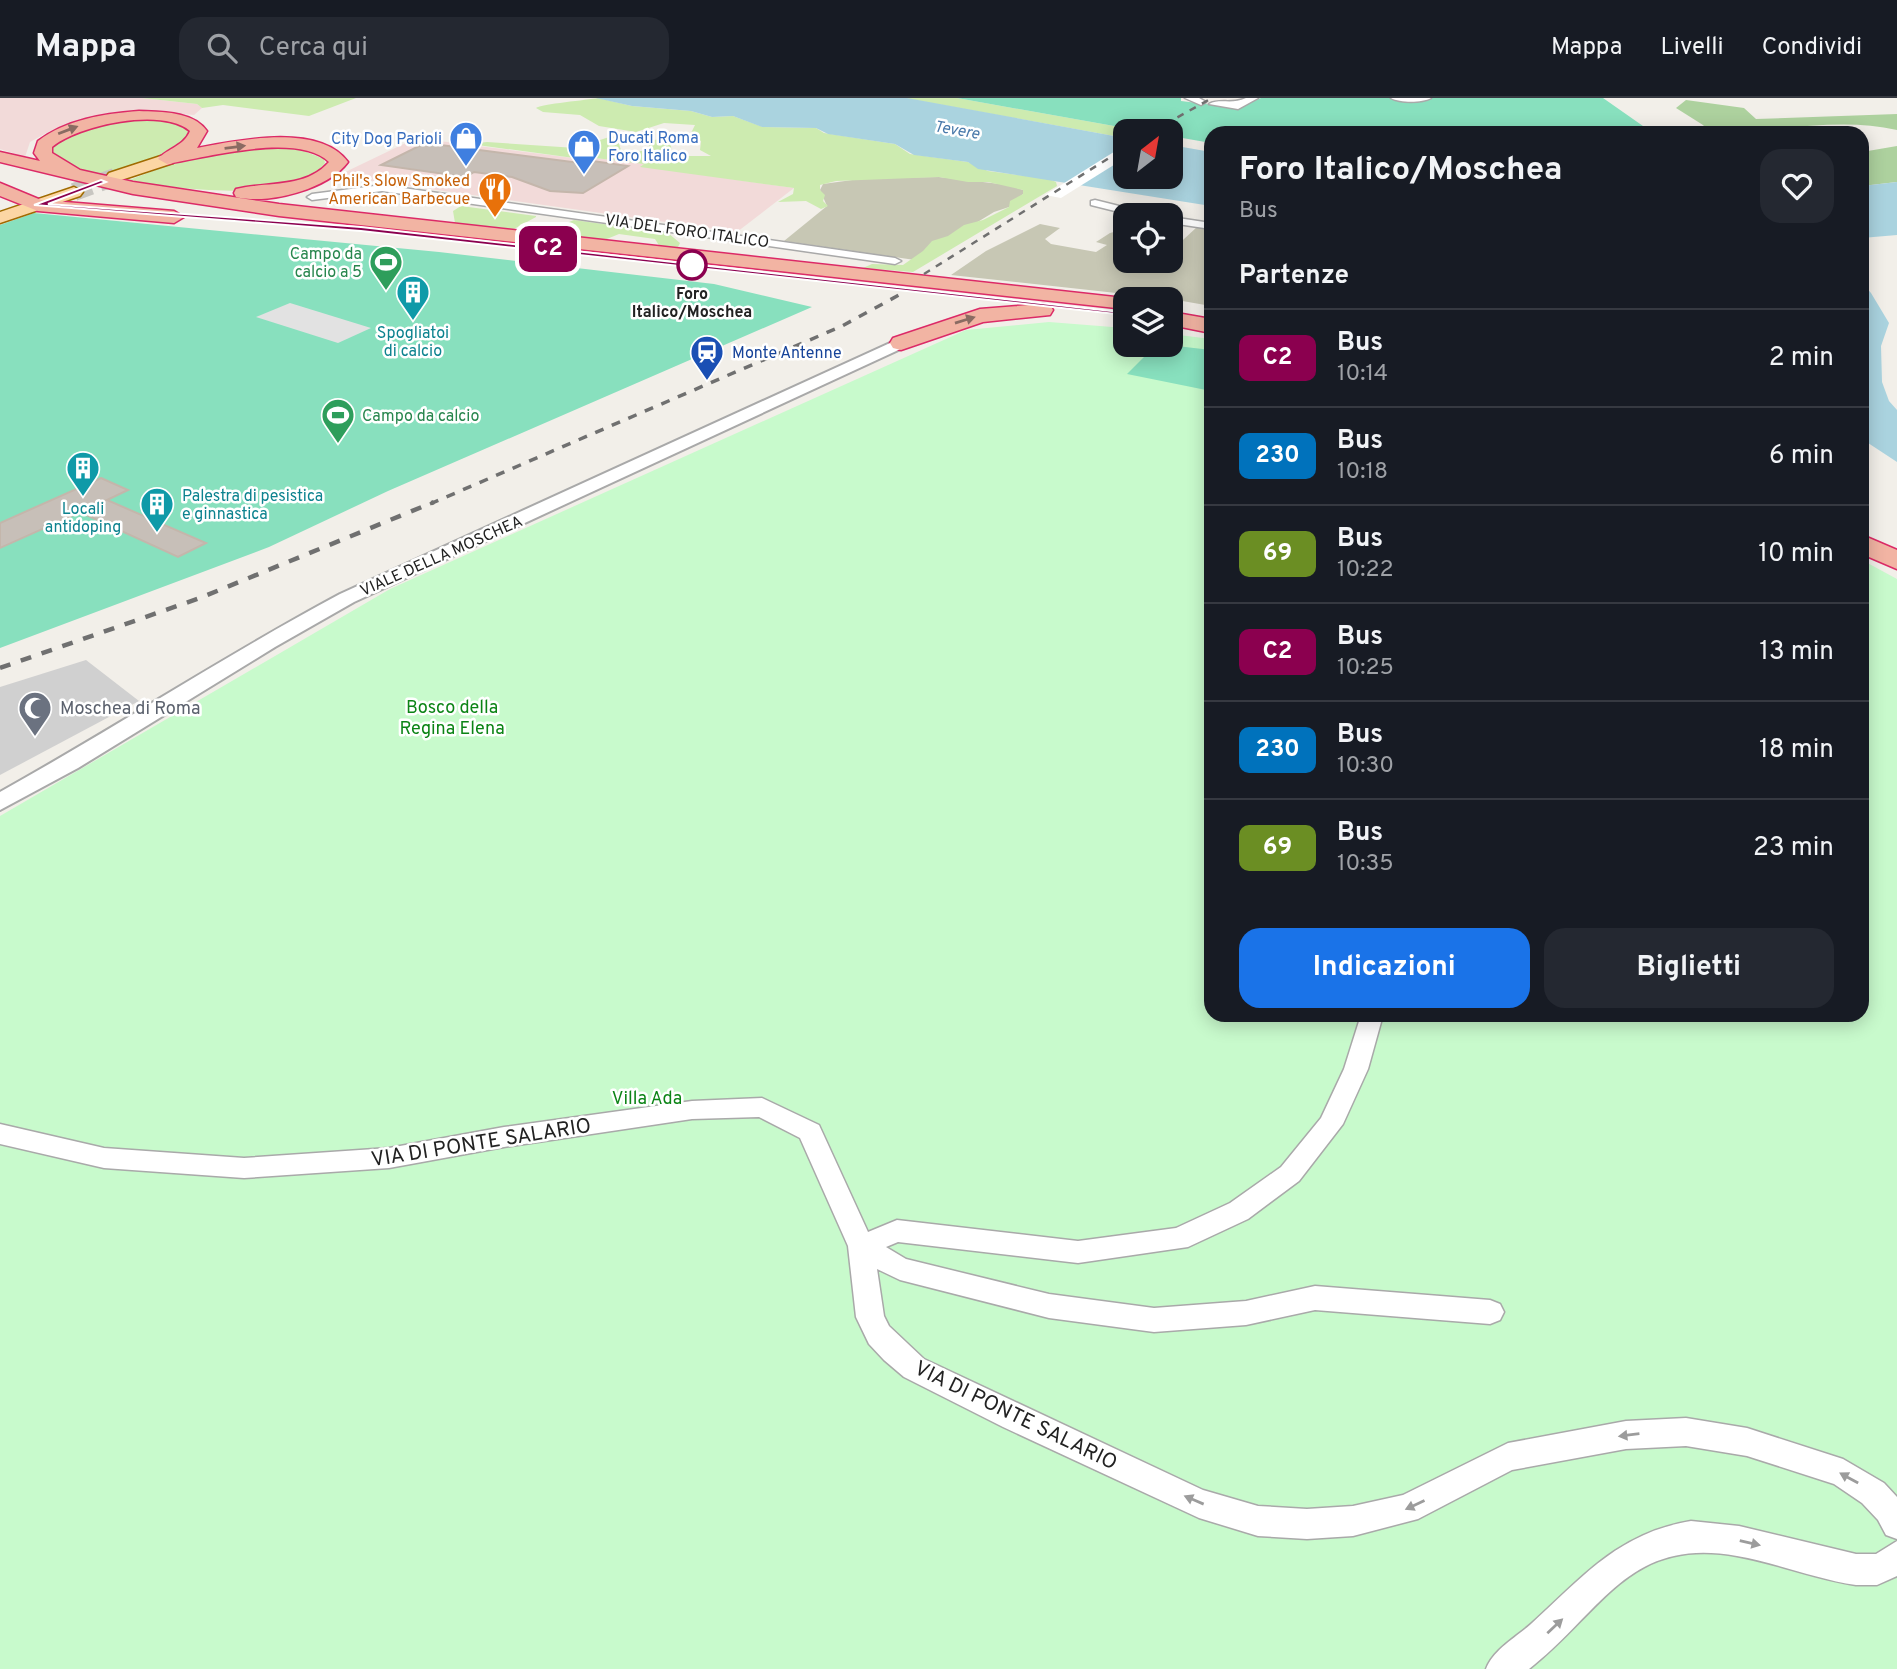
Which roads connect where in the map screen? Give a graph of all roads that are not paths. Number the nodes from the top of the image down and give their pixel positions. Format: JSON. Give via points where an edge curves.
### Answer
{"nodes":[{"id":1,"x":1190,"y":98,"type":"edge"},
{"id":2,"x":1253,"y":98,"type":"edge"},
{"id":3,"x":1396,"y":98,"type":"edge"},
{"id":4,"x":1426,"y":98,"type":"edge"},
{"id":5,"x":1201,"y":102,"type":"dead end"},
{"id":6,"x":1214,"y":104,"type":"dead end"},
{"id":7,"x":0,"y":157,"type":"edge"},
{"id":8,"x":167,"y":159,"type":"junction"},
{"id":9,"x":0,"y":167,"type":"edge"},
{"id":10,"x":116,"y":177,"type":"tunnel mouth"},
{"id":11,"x":91,"y":179,"type":"junction"},
{"id":12,"x":0,"y":189,"type":"edge"},
{"id":13,"x":145,"y":190,"type":"junction"},
{"id":14,"x":74,"y":192,"type":"tunnel mouth"},
{"id":15,"x":312,"y":197,"type":"dead end"},
{"id":16,"x":1095,"y":203,"type":"dead end"},
{"id":17,"x":38,"y":205,"type":"junction"},
{"id":18,"x":1113,"y":208,"type":"edge"},
{"id":19,"x":560,"y":212,"type":"junction"},
{"id":20,"x":0,"y":218,"type":"edge"},
{"id":21,"x":199,"y":219,"type":"dead end"},
{"id":22,"x":222,"y":220,"type":"dead end"},
{"id":23,"x":1183,"y":222,"type":"edge"},
{"id":24,"x":1204,"y":225,"type":"edge"},
{"id":25,"x":669,"y":227,"type":"junction"},
{"id":26,"x":361,"y":229,"type":"junction"},
{"id":27,"x":507,"y":236,"type":"junction"},
{"id":28,"x":731,"y":236,"type":"junction"},
{"id":29,"x":702,"y":252,"type":"junction"},
{"id":30,"x":895,"y":261,"type":"dead end"},
{"id":31,"x":767,"y":264,"type":"junction"},
{"id":32,"x":931,"y":301,"type":"junction"},
{"id":33,"x":1113,"y":308,"type":"edge"},
{"id":34,"x":1113,"y":309,"type":"edge"},
{"id":35,"x":1113,"y":309,"type":"edge"},
{"id":36,"x":1183,"y":311,"type":"edge"},
{"id":37,"x":1204,"y":315,"type":"edge"},
{"id":38,"x":1183,"y":321,"type":"edge"},
{"id":39,"x":1204,"y":325,"type":"edge"},
{"id":40,"x":901,"y":343,"type":"junction"},
{"id":41,"x":1869,"y":529,"type":"edge"},
{"id":42,"x":1897,"y":543,"type":"edge"},
{"id":43,"x":1869,"y":547,"type":"edge"},
{"id":44,"x":1897,"y":561,"type":"edge"},
{"id":45,"x":0,"y":803,"type":"edge"},
{"id":46,"x":1370,"y":1022,"type":"edge"},
{"id":47,"x":0,"y":1134,"type":"edge"},
{"id":48,"x":861,"y":1246,"type":"junction"},
{"id":49,"x":1490,"y":1312,"type":"dead end"},
{"id":50,"x":1897,"y":1524,"type":"edge"},
{"id":51,"x":1897,"y":1556,"type":"edge"},
{"id":52,"x":1502,"y":1669,"type":"edge"}],
"edges":[{"from":1,"to":5,"type":"street"},
{"from":2,"to":6,"type":"street","via":[[1238,106]]},
{"from":3,"to":4,"type":"street"},
{"from":7,"to":11,"type":"highway","name":"VIA DEL FORO ITALICO"},
{"from":8,"to":10,"type":"main road"},
{"from":11,"to":8,"type":"highway","one_way":true,"via":[[49,161],[44,145],[60,132],[105,120],[159,117],[194,125],[198,136]]},
{"from":8,"to":13,"type":"highway","one_way":true,"via":[[284,144],[326,150],[339,162],[328,174],[311,181],[261,191]]},
{"from":9,"to":26,"type":"highway","name":"VIA DEL FORO ITALICO","via":[[180,204]]},
{"from":11,"to":13,"type":"highway","name":"VIA DEL FORO ITALICO"},
{"from":12,"to":17,"type":"highway"},
{"from":13,"to":27,"type":"highway","name":"VIA DEL FORO ITALICO","via":[[279,211]]},
{"from":14,"to":17,"type":"main road"},
{"from":15,"to":19,"type":"street","name":"VIA DEL FORO ITALICO","via":[[382,188]]},
{"from":16,"to":18,"type":"street"},
{"from":17,"to":20,"type":"main road"},
{"from":17,"to":21,"type":"highway"},
{"from":19,"to":25,"type":"street","name":"VIA DEL FORO ITALICO"},
{"from":19,"to":27,"type":"highway","via":[[552,223]]},
{"from":22,"to":26,"type":"highway"},
{"from":23,"to":24,"type":"street"},
{"from":25,"to":28,"type":"street","name":"VIA DEL FORO ITALICO"},
{"from":25,"to":29,"type":"highway"},
{"from":26,"to":32,"type":"highway","name":"VIA DEL FORO ITALICO"},
{"from":27,"to":31,"type":"highway","name":"VIA DEL FORO ITALICO"},
{"from":28,"to":29,"type":"highway","via":[[714,241]]},
{"from":28,"to":30,"type":"street","name":"VIA DEL FORO ITALICO"},
{"from":29,"to":31,"type":"highway"},
{"from":31,"to":33,"type":"highway","name":"VIA DEL FORO ITALICO"},
{"from":32,"to":34,"type":"highway","name":"VIA DEL FORO ITALICO"},
{"from":32,"to":40,"type":"highway","via":[[931,323]]},
{"from":40,"to":35,"type":"highway","one_way":true,"via":[[988,314]]},
{"from":36,"to":37,"type":"highway"},
{"from":38,"to":39,"type":"highway"},
{"from":40,"to":45,"type":"street","name":"VIALE DELLA MOSCHEA","via":[[347,598]]},
{"from":41,"to":42,"type":"highway"},
{"from":43,"to":44,"type":"highway"},
{"from":46,"to":48,"type":"street","via":[[1356,1069],[1331,1124],[1290,1174],[1238,1211],[1179,1239],[1078,1252],[897,1231]]},
{"from":47,"to":48,"type":"street","name":"VIA DI PONTE SALARIO","via":[[104,1158],[244,1168],[389,1158],[692,1110],[762,1107],[810,1132]]},
{"from":48,"to":49,"type":"street","via":[[900,1269],[1049,1306],[1154,1320],[1246,1313],[1315,1298]]},
{"from":50,"to":48,"type":"street","name":"VIA DI PONTE SALARIO","one_way":true,"via":[[1873,1493],[1843,1473],[1747,1442],[1686,1432],[1626,1435],[1508,1457],[1407,1509],[1353,1521],[1258,1521],[1228,1513],[914,1368],[879,1335],[870,1317]]},
{"from":52,"to":51,"type":"street","one_way":true,"via":[[1524,1655],[1612,1571],[1657,1542],[1688,1536],[1722,1537],[1871,1571]]}]}
